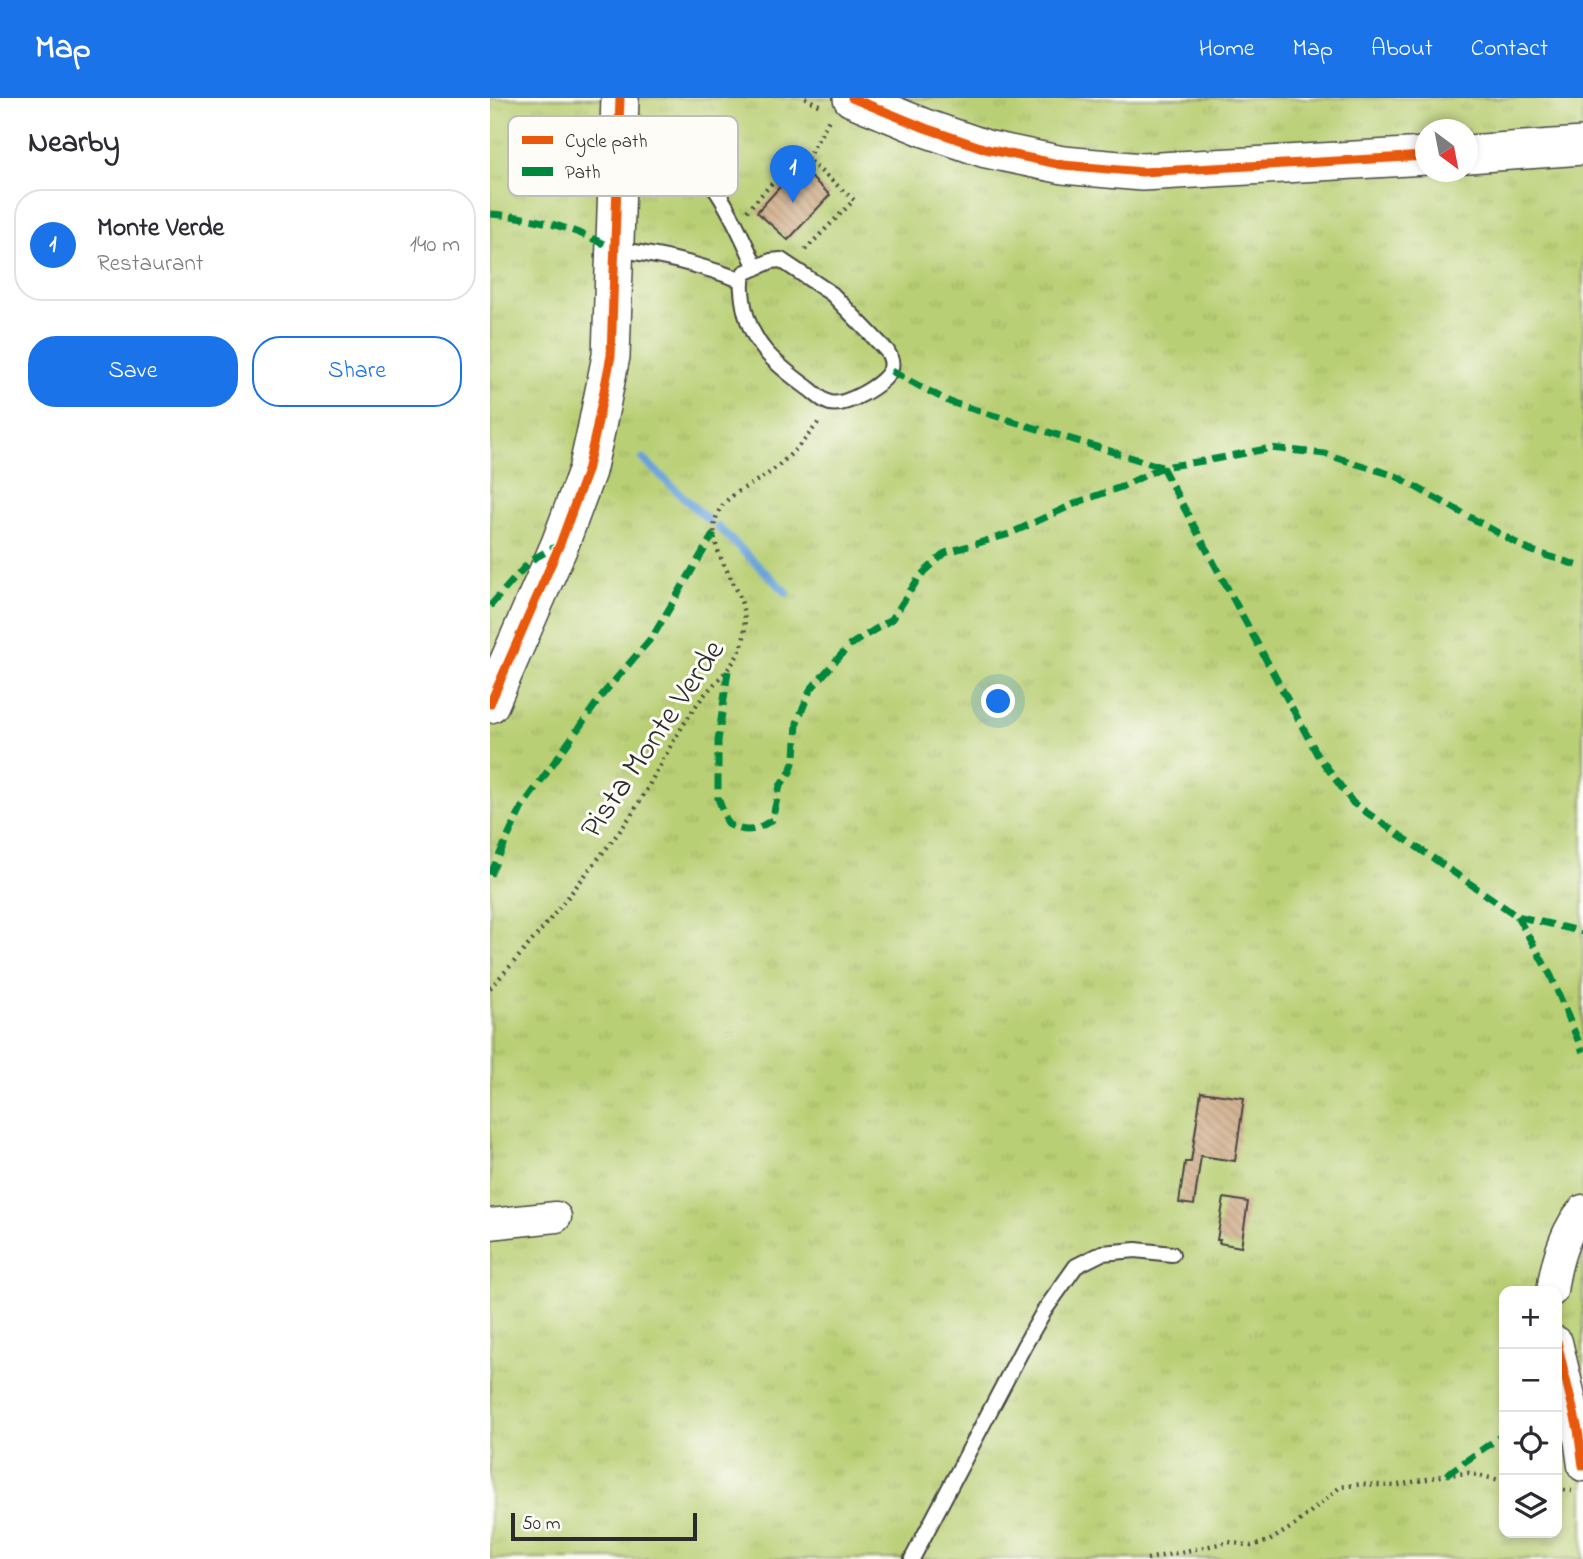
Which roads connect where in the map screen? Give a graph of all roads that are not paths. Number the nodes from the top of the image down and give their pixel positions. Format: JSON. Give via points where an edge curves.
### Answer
{"nodes":[{"id":1,"x":852,"y":98,"type":"edge"},
{"id":2,"x":1583,"y":146,"type":"edge"},
{"id":3,"x":1478,"y":152,"type":"edge"},
{"id":4,"x":1415,"y":157,"type":"edge"},
{"id":5,"x":616,"y":196,"type":"edge"},
{"id":6,"x":722,"y":196,"type":"edge"},
{"id":7,"x":614,"y":249,"type":"junction"},
{"id":8,"x":756,"y":268,"type":"junction"},
{"id":9,"x":741,"y":280,"type":"junction"},
{"id":10,"x":490,"y":704,"type":"edge"},
{"id":11,"x":1583,"y":1210,"type":"edge"},
{"id":12,"x":556,"y":1217,"type":"dead end"},
{"id":13,"x":490,"y":1224,"type":"edge"},
{"id":14,"x":1172,"y":1254,"type":"dead end"},
{"id":15,"x":1553,"y":1286,"type":"edge"},
{"id":16,"x":1559,"y":1349,"type":"edge"},
{"id":17,"x":1583,"y":1466,"type":"edge"},
{"id":18,"x":912,"y":1559,"type":"edge"}],
"edges":[{"from":1,"to":4,"type":"street","via":[[986,149],[1063,165],[1142,172]]},
{"from":2,"to":3,"type":"street"},
{"from":5,"to":7,"type":"street"},
{"from":6,"to":8,"type":"lane"},
{"from":7,"to":9,"type":"lane","via":[[689,262]]},
{"from":7,"to":10,"type":"street","via":[[611,356],[587,471]]},
{"from":8,"to":9,"type":"lane","via":[[744,273]]},
{"from":8,"to":9,"type":"lane","via":[[776,260],[832,294],[887,351],[891,370],[865,393],[829,403],[759,345],[744,306]]},
{"from":11,"to":15,"type":"street","via":[[1567,1232]]},
{"from":12,"to":13,"type":"street"},
{"from":14,"to":18,"type":"lane","via":[[1136,1250],[1102,1254],[1076,1266],[1024,1346]]},
{"from":16,"to":17,"type":"street"}]}
